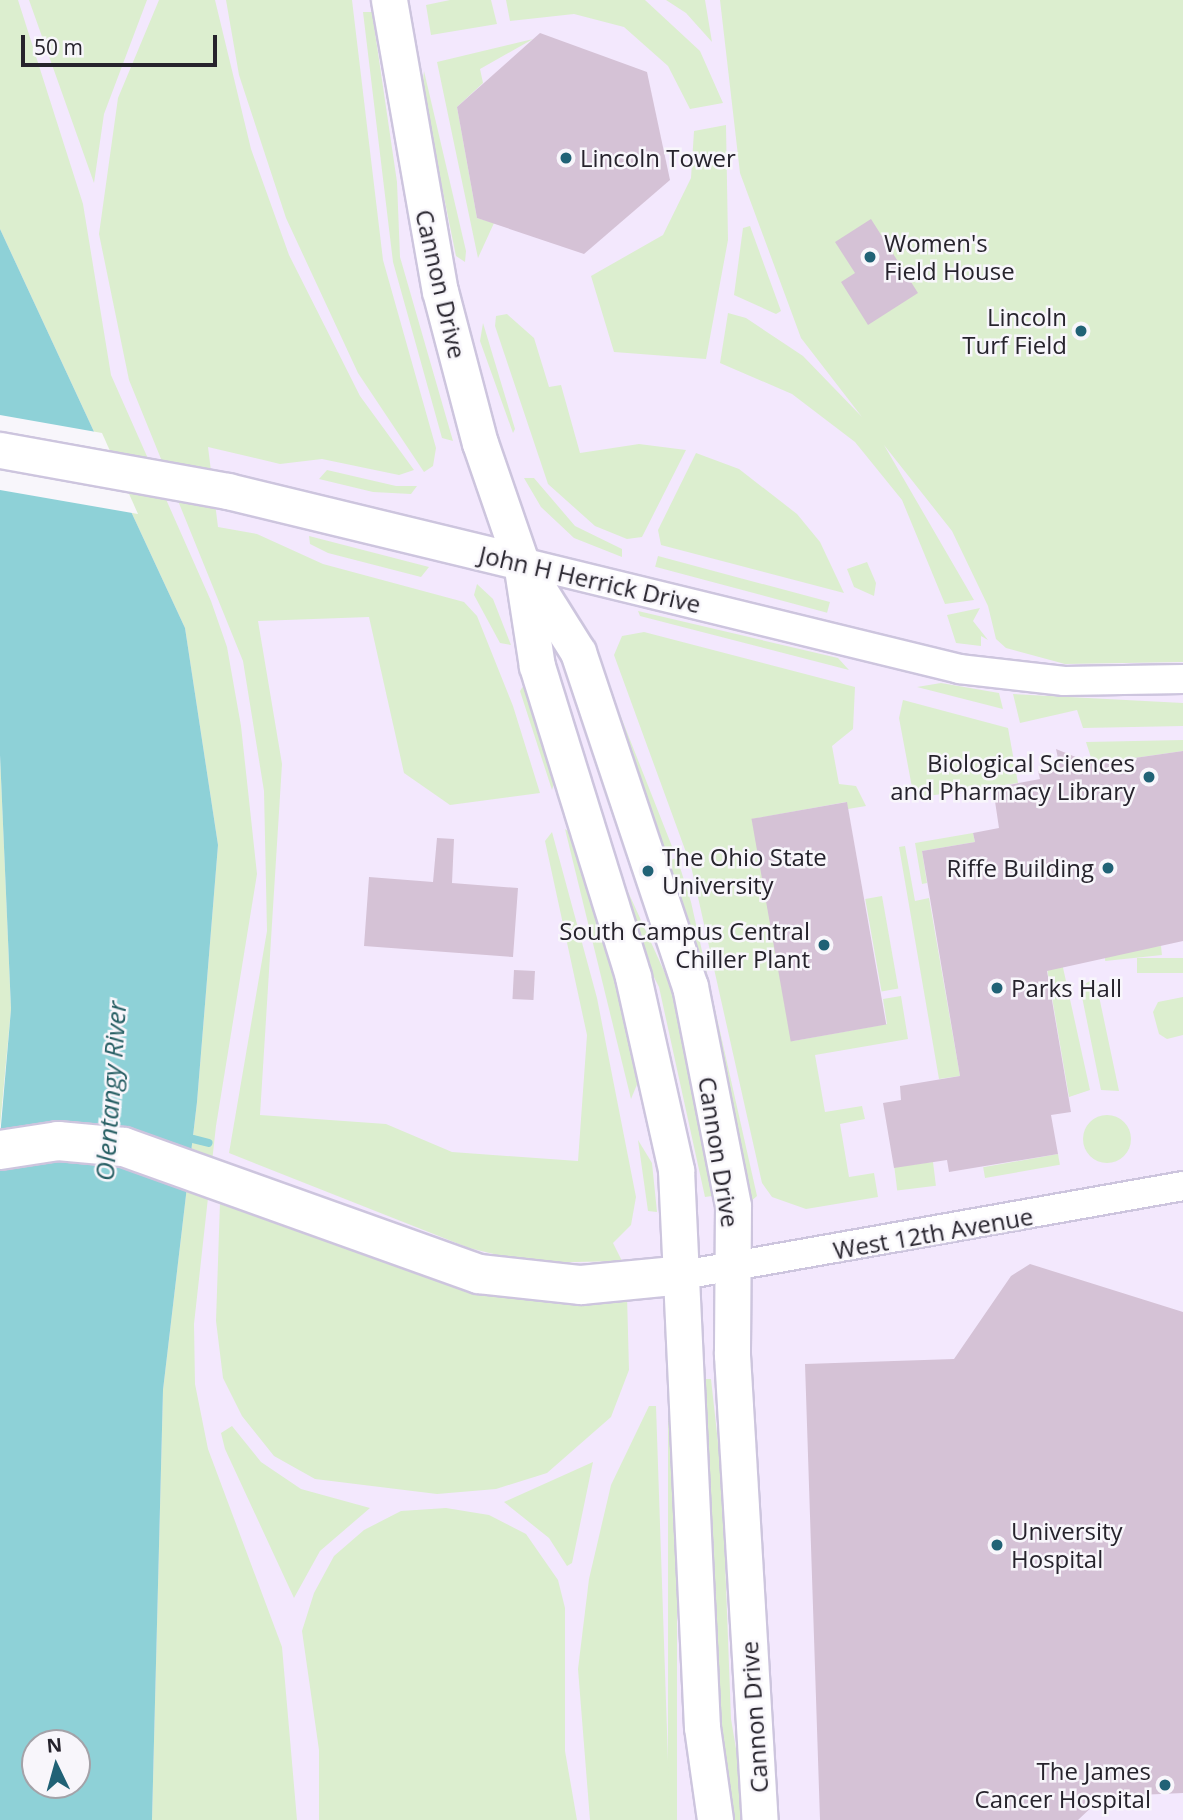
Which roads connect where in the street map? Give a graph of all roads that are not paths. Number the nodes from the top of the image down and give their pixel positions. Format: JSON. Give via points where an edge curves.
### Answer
{"nodes":[{"id":1,"x":389,"y":0,"type":"edge"},
{"id":2,"x":0,"y":450,"type":"edge"},
{"id":3,"x":521,"y":562,"type":"junction"},
{"id":4,"x":1183,"y":679,"type":"edge"},
{"id":5,"x":0,"y":1150,"type":"edge"},
{"id":6,"x":1183,"y":1186,"type":"edge"},
{"id":7,"x":1183,"y":1196,"type":"edge"},
{"id":8,"x":733,"y":1267,"type":"junction"},
{"id":9,"x":683,"y":1275,"type":"junction"},
{"id":10,"x":715,"y":1820,"type":"edge"},
{"id":11,"x":760,"y":1820,"type":"edge"}],
"edges":[{"from":1,"to":3,"type":"street","name":"Cannon Drive","via":[[440,291],[480,443]]},
{"from":2,"to":3,"type":"street","name":"John H Herrick Drive","via":[[228,491]]},
{"from":3,"to":4,"type":"street","name":"John H Herrick Drive","via":[[959,669],[1064,681]]},
{"from":3,"to":8,"type":"street","name":"Cannon Drive","via":[[578,652],[690,986],[733,1206]]},
{"from":3,"to":9,"type":"street","name":"Cannon Drive","via":[[537,666],[633,976],[652,1058],[676,1170]]},
{"from":5,"to":9,"type":"highway","via":[[58,1141],[124,1147],[479,1274],[581,1285]]},
{"from":6,"to":7,"type":"street"},
{"from":6,"to":8,"type":"street","name":"West 12th Avenue"},
{"from":8,"to":9,"type":"street","name":"West 12th Avenue"},
{"from":8,"to":11,"type":"street","name":"Cannon Drive","via":[[732,1371]]},
{"from":9,"to":10,"type":"street","name":"Cannon Drive","via":[[702,1727]]}]}
